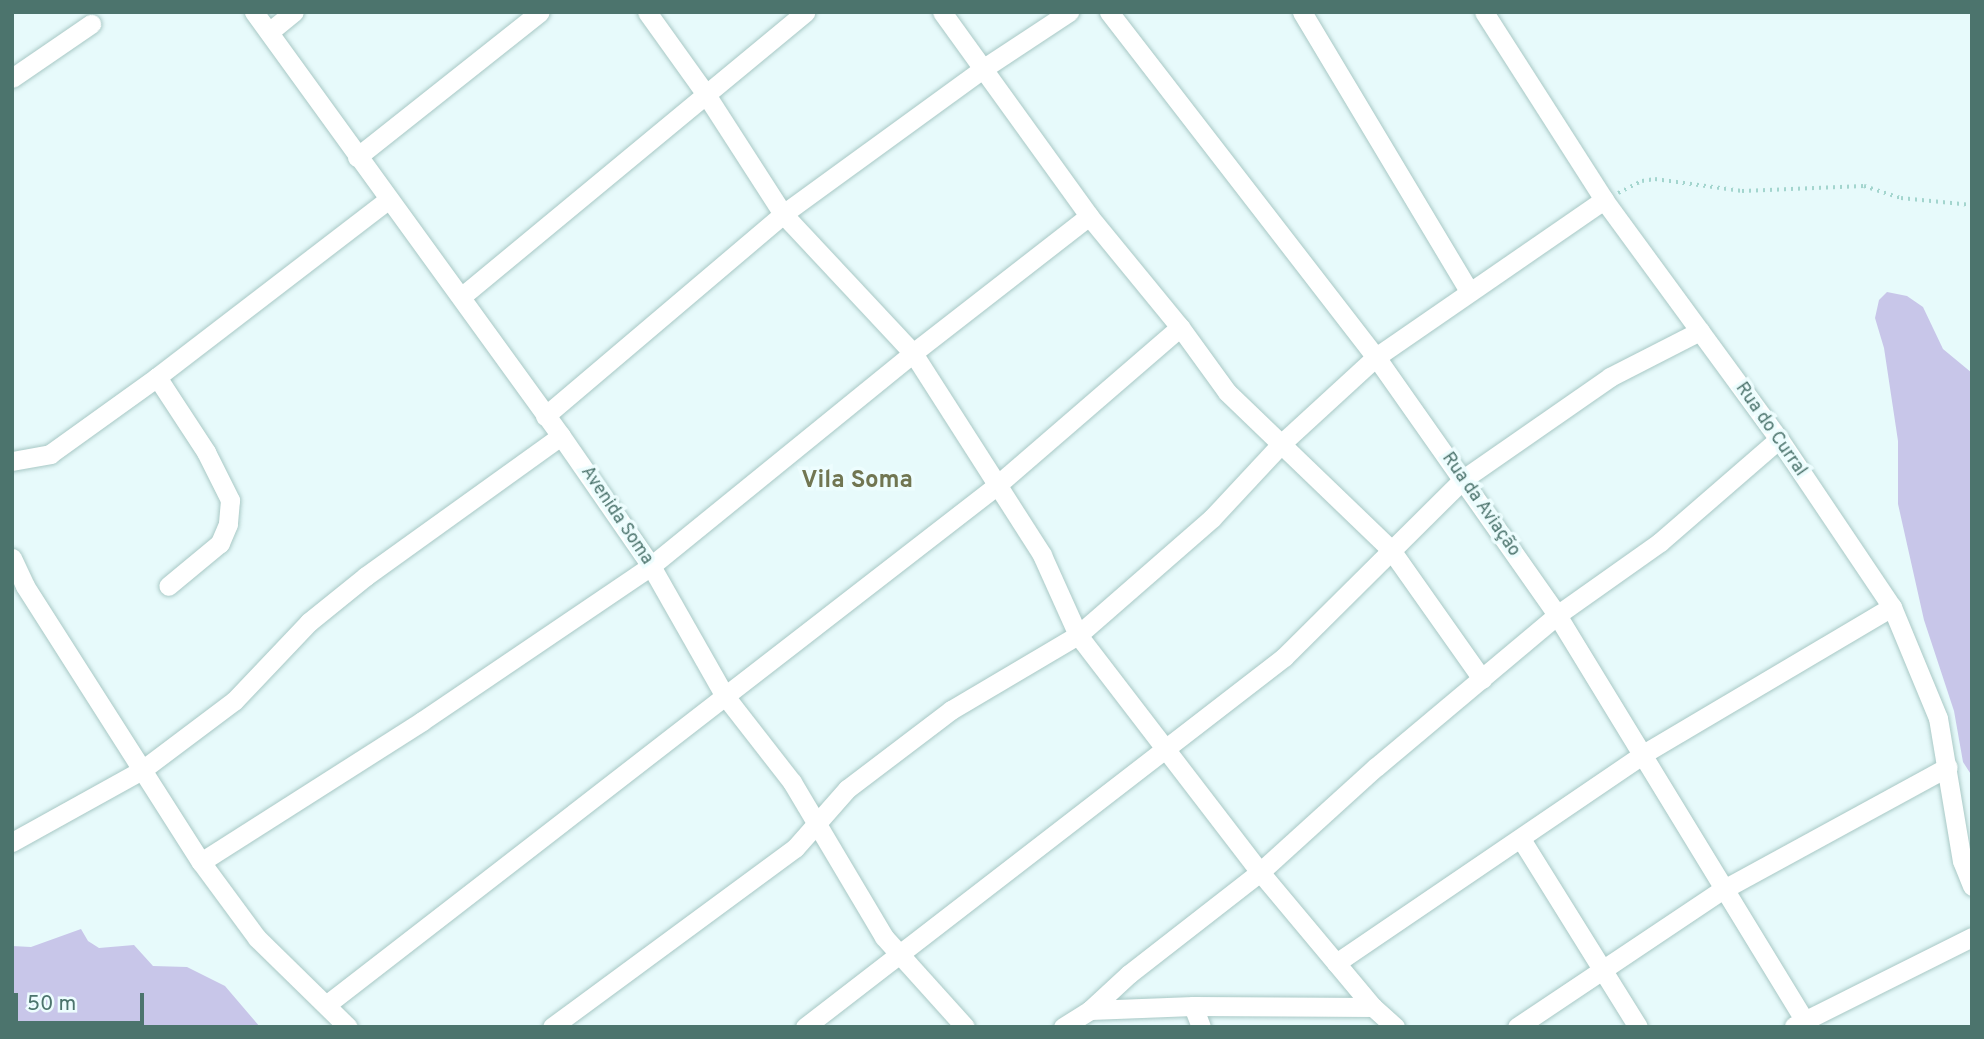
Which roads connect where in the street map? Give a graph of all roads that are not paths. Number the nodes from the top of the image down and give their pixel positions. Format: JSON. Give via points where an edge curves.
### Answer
{"nodes":[{"id":1,"x":254,"y":12,"type":"edge"},
{"id":2,"x":294,"y":12,"type":"edge"},
{"id":3,"x":540,"y":12,"type":"edge"},
{"id":4,"x":647,"y":12,"type":"edge"},
{"id":5,"x":805,"y":12,"type":"edge"},
{"id":6,"x":942,"y":12,"type":"edge"},
{"id":7,"x":1069,"y":12,"type":"edge"},
{"id":8,"x":1109,"y":12,"type":"edge"},
{"id":9,"x":1302,"y":12,"type":"edge"},
{"id":10,"x":1485,"y":12,"type":"edge"},
{"id":11,"x":91,"y":24,"type":"dead end"},
{"id":12,"x":269,"y":32,"type":"junction"},
{"id":13,"x":984,"y":68,"type":"junction"},
{"id":14,"x":12,"y":78,"type":"edge"},
{"id":15,"x":705,"y":93,"type":"junction"},
{"id":16,"x":357,"y":157,"type":"junction"},
{"id":17,"x":388,"y":200,"type":"junction"},
{"id":18,"x":1604,"y":200,"type":"junction"},
{"id":19,"x":783,"y":214,"type":"junction"},
{"id":20,"x":1090,"y":216,"type":"junction"},
{"id":21,"x":1469,"y":291,"type":"junction"},
{"id":22,"x":461,"y":297,"type":"junction"},
{"id":23,"x":1180,"y":327,"type":"junction"},
{"id":24,"x":1700,"y":331,"type":"junction"},
{"id":25,"x":914,"y":353,"type":"junction"},
{"id":26,"x":1376,"y":357,"type":"junction"},
{"id":27,"x":157,"y":377,"type":"junction"},
{"id":28,"x":545,"y":416,"type":"junction"},
{"id":29,"x":561,"y":436,"type":"junction"},
{"id":30,"x":1779,"y":439,"type":"junction"},
{"id":31,"x":1282,"y":443,"type":"junction"},
{"id":32,"x":12,"y":461,"type":"edge"},
{"id":33,"x":1462,"y":480,"type":"junction"},
{"id":34,"x":996,"y":486,"type":"junction"},
{"id":35,"x":1391,"y":550,"type":"junction"},
{"id":36,"x":12,"y":558,"type":"edge"},
{"id":37,"x":651,"y":566,"type":"junction"},
{"id":38,"x":168,"y":586,"type":"dead end"},
{"id":39,"x":1892,"y":607,"type":"junction"},
{"id":40,"x":1557,"y":615,"type":"junction"},
{"id":41,"x":1078,"y":635,"type":"junction"},
{"id":42,"x":1482,"y":679,"type":"junction"},
{"id":43,"x":725,"y":696,"type":"junction"},
{"id":44,"x":1166,"y":748,"type":"junction"},
{"id":45,"x":1643,"y":754,"type":"junction"},
{"id":46,"x":1948,"y":767,"type":"junction"},
{"id":47,"x":142,"y":770,"type":"junction"},
{"id":48,"x":817,"y":824,"type":"junction"},
{"id":49,"x":1521,"y":839,"type":"junction"},
{"id":50,"x":12,"y":842,"type":"edge"},
{"id":51,"x":201,"y":862,"type":"junction"},
{"id":52,"x":1260,"y":872,"type":"junction"},
{"id":53,"x":1972,"y":886,"type":"edge"},
{"id":54,"x":1722,"y":890,"type":"junction"},
{"id":55,"x":1972,"y":937,"type":"edge"},
{"id":56,"x":897,"y":955,"type":"junction"},
{"id":57,"x":1336,"y":963,"type":"junction"},
{"id":58,"x":1604,"y":968,"type":"junction"},
{"id":59,"x":326,"y":1005,"type":"junction"},
{"id":60,"x":1193,"y":1006,"type":"junction"},
{"id":61,"x":1373,"y":1007,"type":"junction"},
{"id":62,"x":1090,"y":1010,"type":"junction"},
{"id":63,"x":1802,"y":1025,"type":"edge"},
{"id":64,"x":348,"y":1027,"type":"edge"},
{"id":65,"x":552,"y":1027,"type":"edge"},
{"id":66,"x":805,"y":1027,"type":"edge"},
{"id":67,"x":965,"y":1027,"type":"edge"},
{"id":68,"x":1063,"y":1027,"type":"edge"},
{"id":69,"x":1201,"y":1027,"type":"edge"},
{"id":70,"x":1395,"y":1027,"type":"edge"},
{"id":71,"x":1517,"y":1027,"type":"edge"},
{"id":72,"x":1638,"y":1027,"type":"edge"}],
"edges":[{"from":1,"to":12,"type":"street","name":"Avenida Soma"},
{"from":2,"to":12,"type":"street"},
{"from":3,"to":16,"type":"street"},
{"from":4,"to":15,"type":"street"},
{"from":5,"to":15,"type":"street"},
{"from":6,"to":13,"type":"street"},
{"from":7,"to":13,"type":"street"},
{"from":8,"to":26,"type":"street","name":"Rua da Aviação"},
{"from":9,"to":21,"type":"street"},
{"from":10,"to":18,"type":"street","name":"Rua do Curral"},
{"from":11,"to":14,"type":"street"},
{"from":12,"to":16,"type":"street","name":"Avenida Soma"},
{"from":13,"to":19,"type":"street"},
{"from":13,"to":20,"type":"street"},
{"from":15,"to":19,"type":"street"},
{"from":15,"to":22,"type":"street"},
{"from":16,"to":17,"type":"street","name":"Avenida Soma"},
{"from":17,"to":22,"type":"street","name":"Avenida Soma"},
{"from":17,"to":27,"type":"street"},
{"from":18,"to":21,"type":"street"},
{"from":18,"to":24,"type":"street","name":"Rua do Curral"},
{"from":19,"to":25,"type":"street"},
{"from":19,"to":28,"type":"street"},
{"from":20,"to":23,"type":"street"},
{"from":20,"to":25,"type":"street"},
{"from":21,"to":26,"type":"street"},
{"from":22,"to":28,"type":"street","name":"Avenida Soma"},
{"from":23,"to":31,"type":"street","via":[[1227,392]]},
{"from":23,"to":34,"type":"street"},
{"from":24,"to":30,"type":"street","name":"Rua do Curral"},
{"from":24,"to":33,"type":"street","via":[[1609,377]]},
{"from":25,"to":34,"type":"street"},
{"from":25,"to":37,"type":"street"},
{"from":26,"to":31,"type":"street"},
{"from":26,"to":33,"type":"street","name":"Rua da Aviação"},
{"from":27,"to":32,"type":"street","via":[[50,454]]},
{"from":27,"to":38,"type":"street","via":[[206,452],[230,500],[220,543]]},
{"from":28,"to":29,"type":"street","name":"Avenida Soma"},
{"from":29,"to":37,"type":"street","name":"Avenida Soma"},
{"from":29,"to":47,"type":"street","via":[[366,576],[309,622],[234,701]]},
{"from":30,"to":39,"type":"street","name":"Rua do Curral"},
{"from":30,"to":40,"type":"street","via":[[1660,542]]},
{"from":31,"to":35,"type":"street"},
{"from":31,"to":41,"type":"street","via":[[1212,518]]},
{"from":33,"to":35,"type":"street"},
{"from":33,"to":40,"type":"street","name":"Rua da Aviação"},
{"from":34,"to":41,"type":"street","via":[[1042,555]]},
{"from":34,"to":43,"type":"street"},
{"from":35,"to":42,"type":"street"},
{"from":35,"to":44,"type":"street","via":[[1284,657]]},
{"from":36,"to":47,"type":"street","via":[[25,586]]},
{"from":37,"to":43,"type":"street","name":"Avenida Soma"},
{"from":37,"to":51,"type":"street","via":[[422,721]]},
{"from":39,"to":45,"type":"street"},
{"from":39,"to":46,"type":"street","name":"Rua do Curral","via":[[1938,718]]},
{"from":40,"to":42,"type":"street"},
{"from":40,"to":45,"type":"street","name":"Rua da Aviação"},
{"from":41,"to":44,"type":"street"},
{"from":41,"to":48,"type":"street","via":[[951,710],[847,789]]},
{"from":42,"to":52,"type":"street"},
{"from":43,"to":48,"type":"street","name":"Avenida Soma","via":[[792,782]]},
{"from":43,"to":59,"type":"street"},
{"from":44,"to":52,"type":"street"},
{"from":44,"to":56,"type":"street"},
{"from":45,"to":49,"type":"street"},
{"from":45,"to":54,"type":"street","name":"Rua da Aviação"},
{"from":46,"to":53,"type":"street","name":"Rua do Curral","via":[[1962,861]]},
{"from":46,"to":54,"type":"street"},
{"from":47,"to":50,"type":"street"},
{"from":47,"to":51,"type":"street"},
{"from":48,"to":56,"type":"street","name":"Avenida Soma"},
{"from":48,"to":65,"type":"street","via":[[795,848]]},
{"from":49,"to":57,"type":"street"},
{"from":49,"to":58,"type":"street"},
{"from":51,"to":59,"type":"street","via":[[257,938]]},
{"from":52,"to":57,"type":"street"},
{"from":52,"to":62,"type":"street"},
{"from":54,"to":58,"type":"street"},
{"from":54,"to":63,"type":"street","name":"Rua da Aviação"},
{"from":55,"to":63,"type":"street"},
{"from":56,"to":66,"type":"street"},
{"from":56,"to":67,"type":"street","name":"Avenida Soma"},
{"from":57,"to":61,"type":"street"},
{"from":58,"to":71,"type":"street"},
{"from":58,"to":72,"type":"street"},
{"from":59,"to":64,"type":"street"},
{"from":60,"to":61,"type":"street"},
{"from":60,"to":62,"type":"street"},
{"from":60,"to":69,"type":"street"},
{"from":61,"to":70,"type":"street"},
{"from":62,"to":68,"type":"street"}]}
